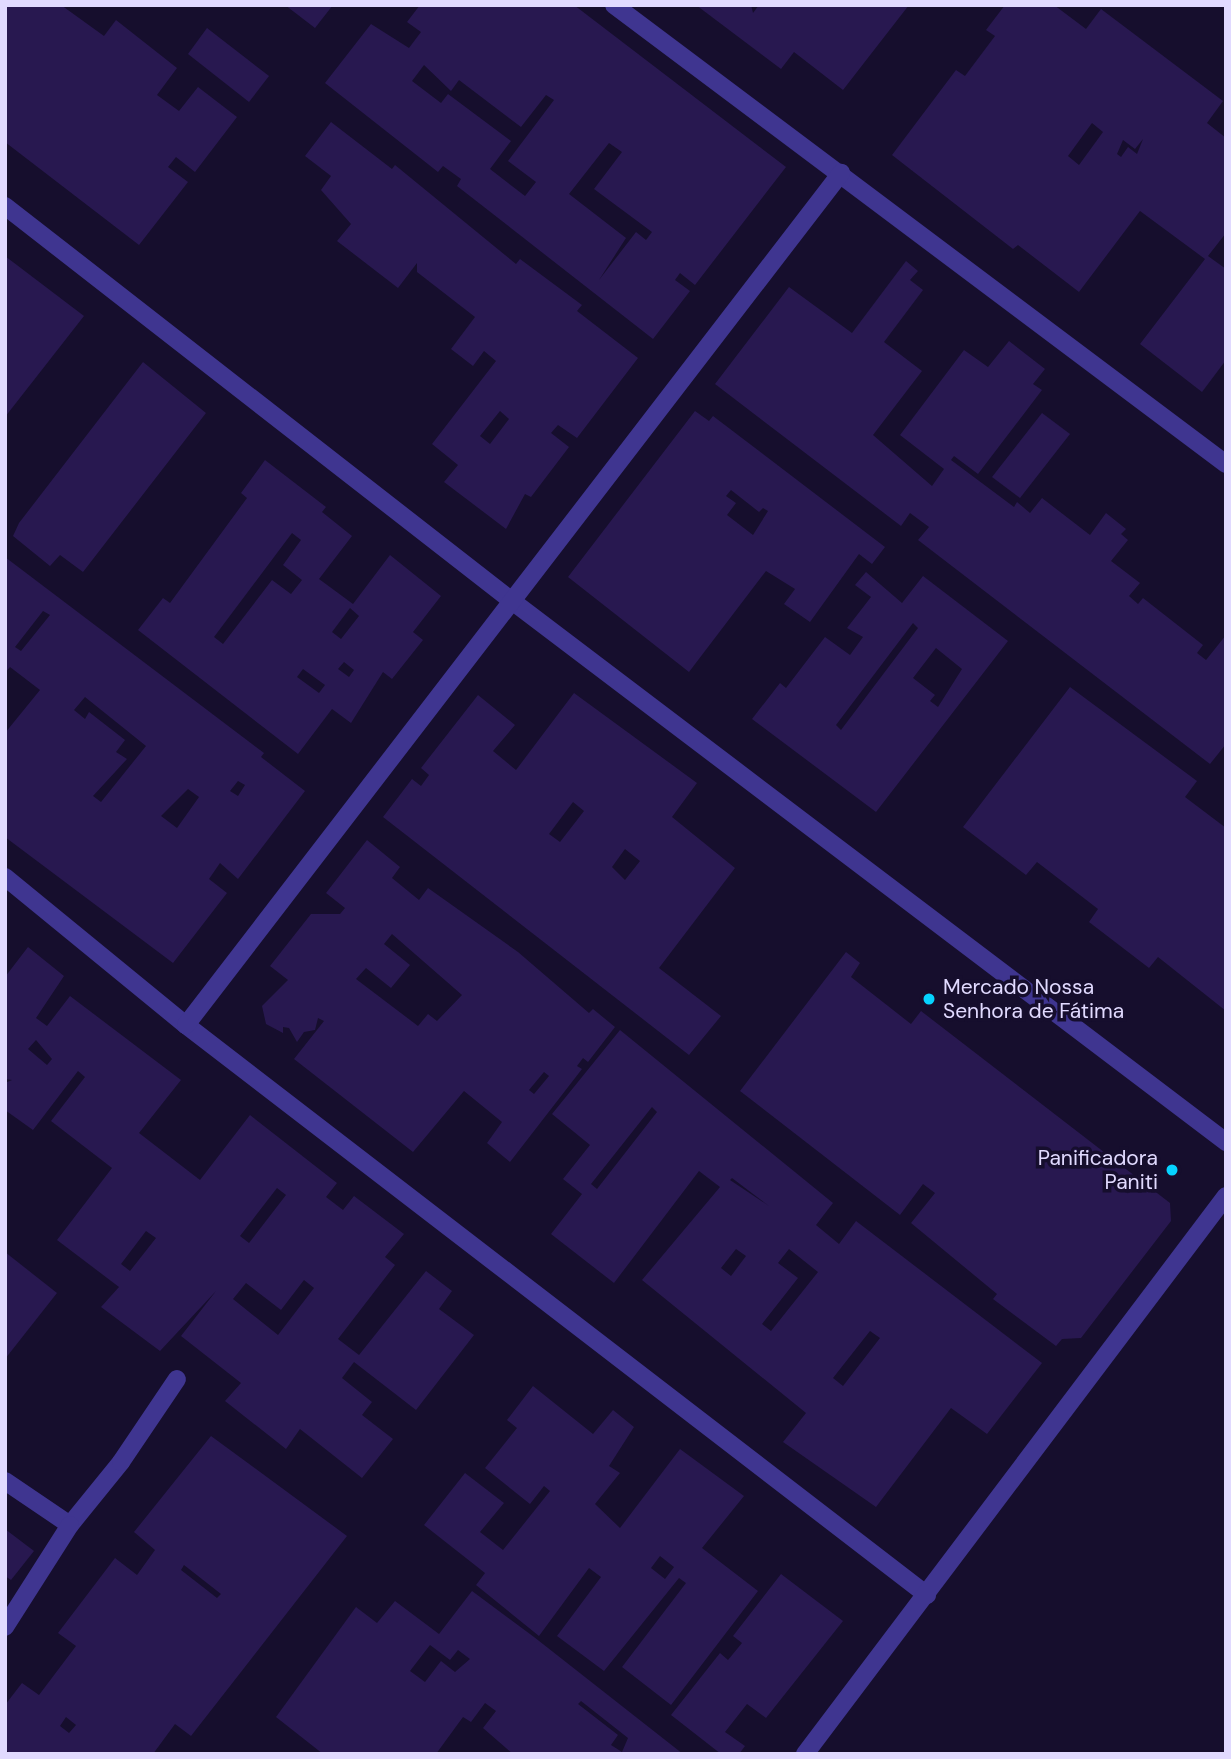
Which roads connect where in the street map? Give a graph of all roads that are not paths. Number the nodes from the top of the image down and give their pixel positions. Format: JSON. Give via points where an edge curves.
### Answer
{"nodes":[{"id":1,"x":614,"y":5,"type":"edge"},
{"id":2,"x":841,"y":173,"type":"junction"},
{"id":3,"x":5,"y":206,"type":"edge"},
{"id":4,"x":1226,"y":464,"type":"edge"},
{"id":5,"x":512,"y":601,"type":"junction"},
{"id":6,"x":5,"y":877,"type":"edge"},
{"id":7,"x":186,"y":1025,"type":"junction"},
{"id":8,"x":1226,"y":1142,"type":"edge"},
{"id":9,"x":1226,"y":1196,"type":"edge"},
{"id":10,"x":177,"y":1379,"type":"dead end"},
{"id":11,"x":5,"y":1481,"type":"edge"},
{"id":12,"x":70,"y":1525,"type":"junction"},
{"id":13,"x":927,"y":1595,"type":"junction"},
{"id":14,"x":5,"y":1627,"type":"edge"},
{"id":15,"x":805,"y":1754,"type":"edge"}],
"edges":[{"from":1,"to":2,"type":"street"},
{"from":2,"to":4,"type":"street"},
{"from":2,"to":5,"type":"street"},
{"from":3,"to":5,"type":"street"},
{"from":5,"to":7,"type":"street"},
{"from":5,"to":8,"type":"street"},
{"from":6,"to":7,"type":"street"},
{"from":7,"to":13,"type":"street"},
{"from":9,"to":13,"type":"street"},
{"from":10,"to":12,"type":"street","via":[[121,1462]]},
{"from":11,"to":12,"type":"street"},
{"from":12,"to":14,"type":"street"},
{"from":13,"to":15,"type":"street"}]}
